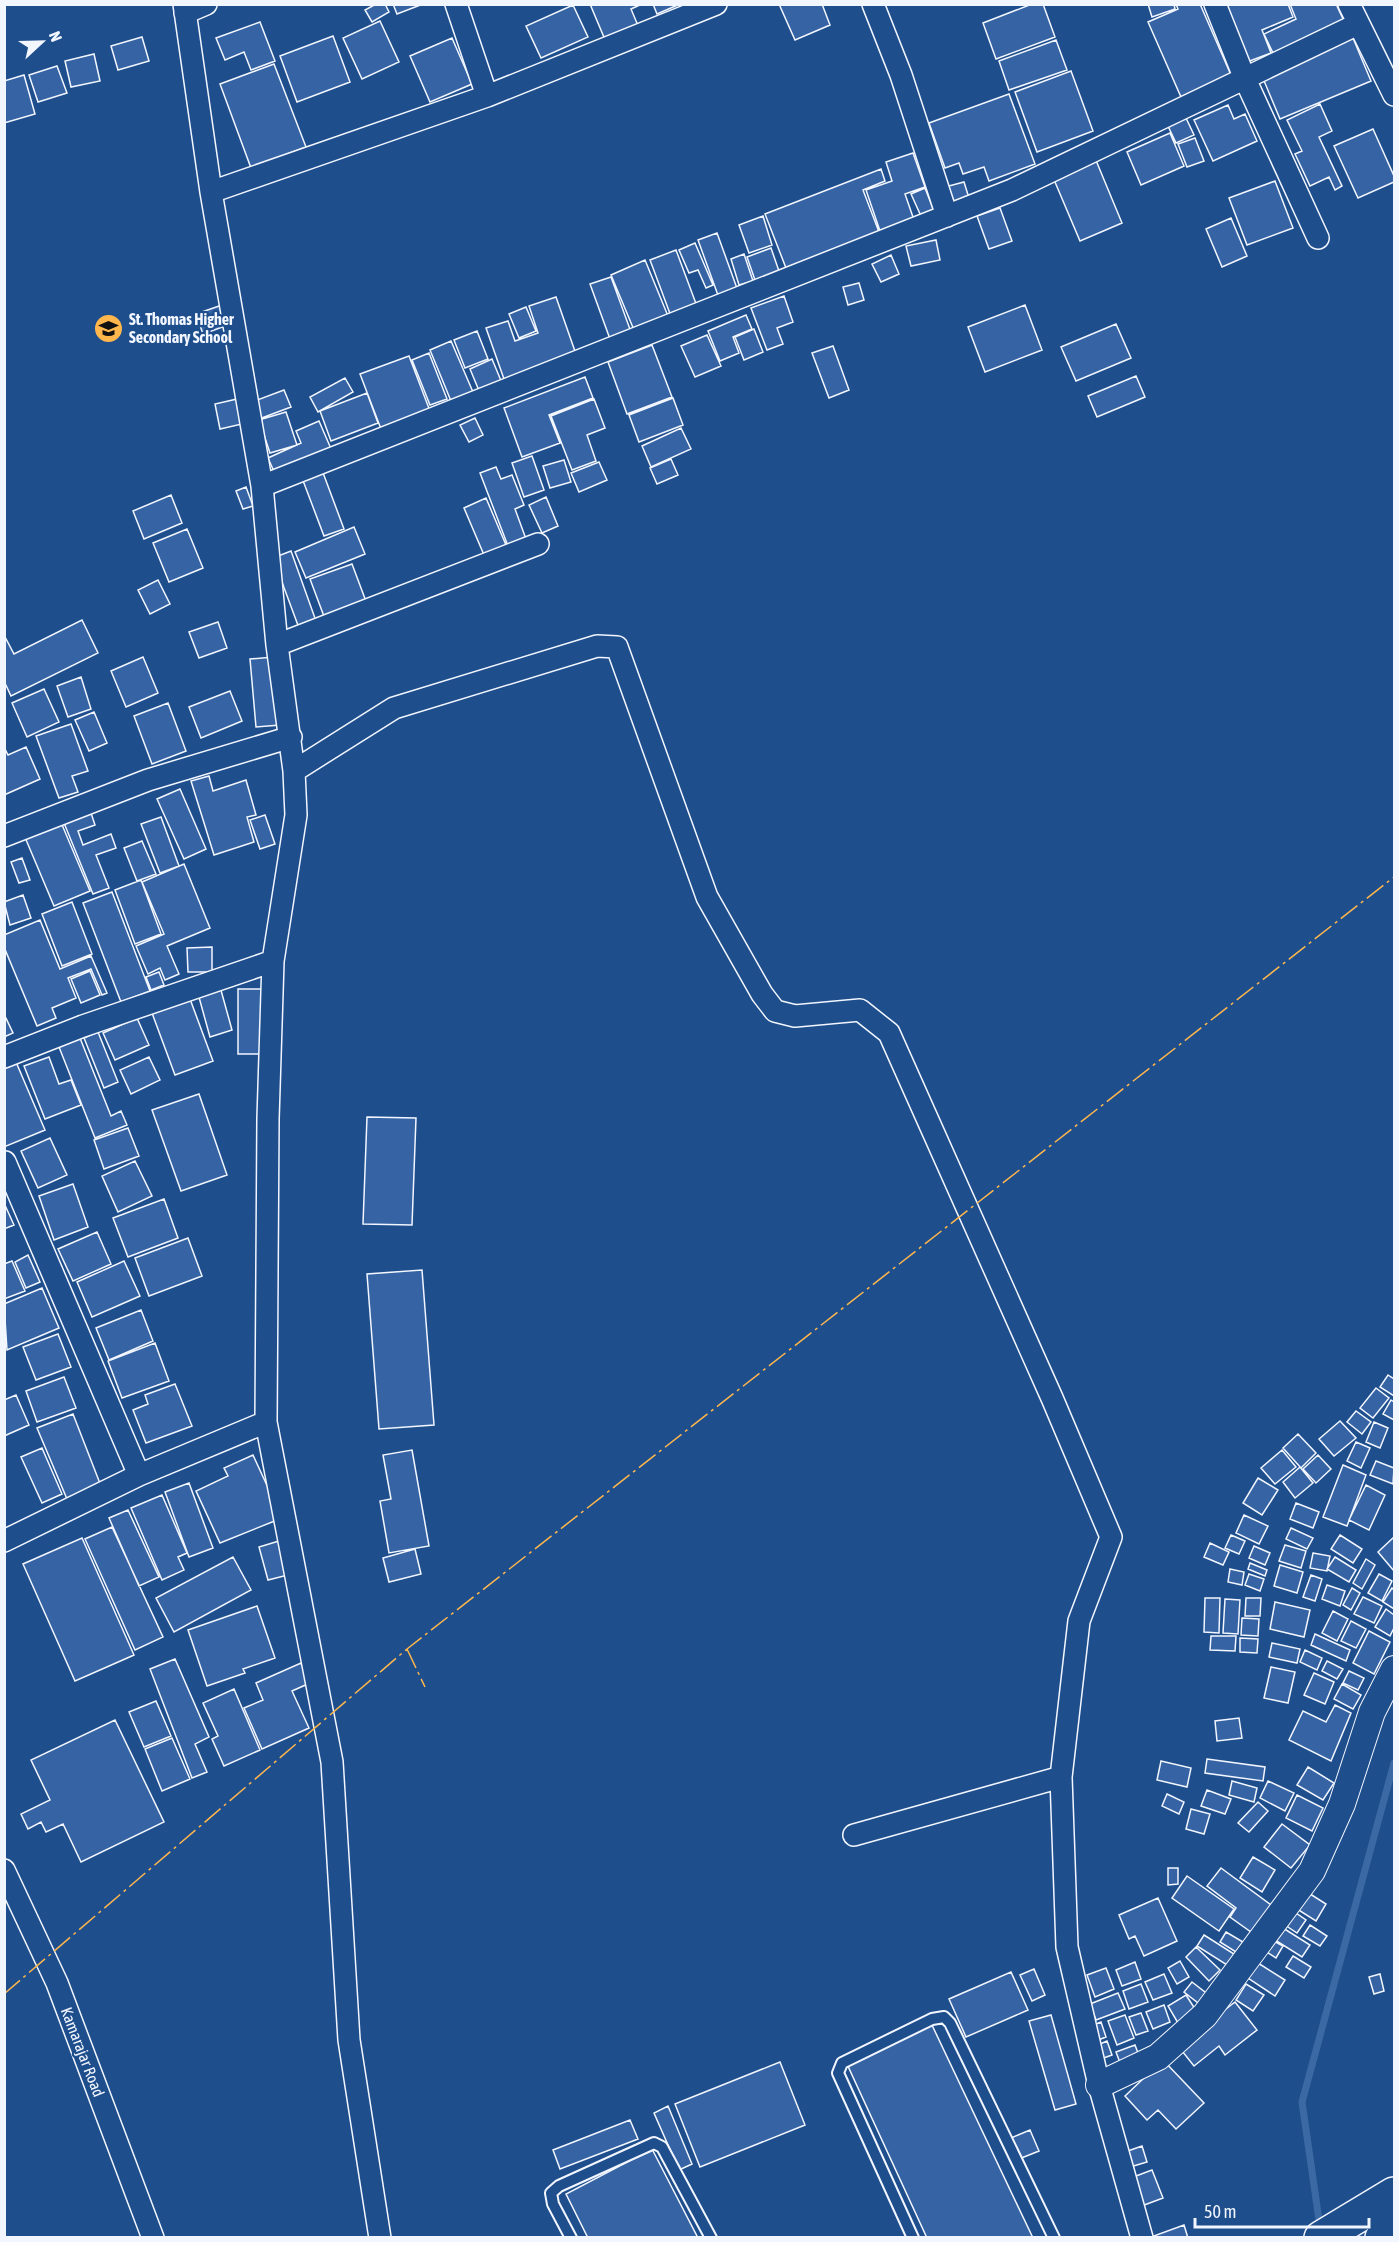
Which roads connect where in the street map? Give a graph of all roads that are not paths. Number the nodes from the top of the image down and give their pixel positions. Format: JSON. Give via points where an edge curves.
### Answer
{"nodes":[{"id":1,"x":206,"y":4,"type":"edge"},
{"id":2,"x":456,"y":4,"type":"edge"},
{"id":3,"x":716,"y":4,"type":"edge"},
{"id":4,"x":873,"y":4,"type":"edge"},
{"id":5,"x":1215,"y":4,"type":"edge"},
{"id":6,"x":1348,"y":4,"type":"edge"},
{"id":7,"x":184,"y":9,"type":"edge"},
{"id":8,"x":1358,"y":24,"type":"junction"},
{"id":9,"x":1245,"y":79,"type":"junction"},
{"id":10,"x":1395,"y":95,"type":"edge"},
{"id":11,"x":487,"y":96,"type":"junction"},
{"id":12,"x":211,"y":192,"type":"junction"},
{"id":13,"x":947,"y":216,"type":"junction"},
{"id":14,"x":1318,"y":238,"type":"dead end"},
{"id":15,"x":262,"y":486,"type":"junction"},
{"id":16,"x":538,"y":544,"type":"dead end"},
{"id":17,"x":277,"y":645,"type":"junction"},
{"id":18,"x":291,"y":737,"type":"junction"},
{"id":19,"x":294,"y":771,"type":"junction"},
{"id":20,"x":4,"y":836,"type":"edge"},
{"id":21,"x":273,"y":961,"type":"junction"},
{"id":22,"x":4,"y":1057,"type":"edge"},
{"id":23,"x":5,"y":1162,"type":"edge"},
{"id":24,"x":266,"y":1422,"type":"junction"},
{"id":25,"x":139,"y":1475,"type":"junction"},
{"id":26,"x":6,"y":1535,"type":"edge"},
{"id":27,"x":1395,"y":1669,"type":"edge"},
{"id":28,"x":1061,"y":1777,"type":"junction"},
{"id":29,"x":854,"y":1835,"type":"dead end"},
{"id":30,"x":4,"y":1870,"type":"edge"},
{"id":31,"x":1098,"y":2085,"type":"junction"},
{"id":32,"x":1395,"y":2194,"type":"edge"},
{"id":33,"x":1395,"y":2230,"type":"edge"},
{"id":34,"x":153,"y":2238,"type":"edge"},
{"id":35,"x":380,"y":2238,"type":"edge"},
{"id":36,"x":572,"y":2238,"type":"edge"},
{"id":37,"x":711,"y":2238,"type":"edge"},
{"id":38,"x":913,"y":2238,"type":"edge"},
{"id":39,"x":1054,"y":2238,"type":"edge"},
{"id":40,"x":1142,"y":2238,"type":"edge"},
{"id":41,"x":1321,"y":2238,"type":"edge"},
{"id":42,"x":1382,"y":2238,"type":"edge"}],
"edges":[{"from":1,"to":7,"type":"street"},
{"from":2,"to":11,"type":"street"},
{"from":3,"to":11,"type":"street"},
{"from":4,"to":13,"type":"street","via":[[901,75]]},
{"from":5,"to":9,"type":"street"},
{"from":6,"to":8,"type":"street"},
{"from":7,"to":12,"type":"street"},
{"from":8,"to":9,"type":"street"},
{"from":8,"to":10,"type":"street"},
{"from":9,"to":13,"type":"street","via":[[1012,190]]},
{"from":9,"to":14,"type":"street"},
{"from":11,"to":12,"type":"street"},
{"from":12,"to":15,"type":"street"},
{"from":13,"to":15,"type":"street"},
{"from":15,"to":17,"type":"street"},
{"from":16,"to":17,"type":"street"},
{"from":17,"to":18,"type":"street"},
{"from":18,"to":19,"type":"street"},
{"from":18,"to":20,"type":"street","via":[[148,780]]},
{"from":19,"to":21,"type":"street","via":[[296,815]]},
{"from":19,"to":28,"type":"street","via":[[394,708],[597,646],[617,647],[707,897],[762,994],[775,1011],[795,1016],[860,1010],[889,1033],[1111,1537],[1079,1621]]},
{"from":21,"to":22,"type":"street"},
{"from":21,"to":24,"type":"street"},
{"from":23,"to":25,"type":"street"},
{"from":24,"to":25,"type":"street"},
{"from":24,"to":35,"type":"street","via":[[332,1762],[349,2040]]},
{"from":25,"to":26,"type":"street"},
{"from":27,"to":31,"type":"street","via":[[1372,1712],[1342,1804],[1312,1871],[1205,2015],[1158,2057]]},
{"from":28,"to":29,"type":"street"},
{"from":28,"to":31,"type":"street","via":[[1067,1947]]},
{"from":30,"to":34,"type":"street","name":"Kamarajar Road","via":[[57,1983]]},
{"from":31,"to":40,"type":"street"},
{"from":32,"to":41,"type":"highway"},
{"from":33,"to":42,"type":"highway"},
{"from":36,"to":37,"type":"lane","via":[[551,2193],[654,2143],[662,2147]]},
{"from":38,"to":39,"type":"lane","via":[[838,2073],[842,2063],[932,2019],[944,2017]]}]}
